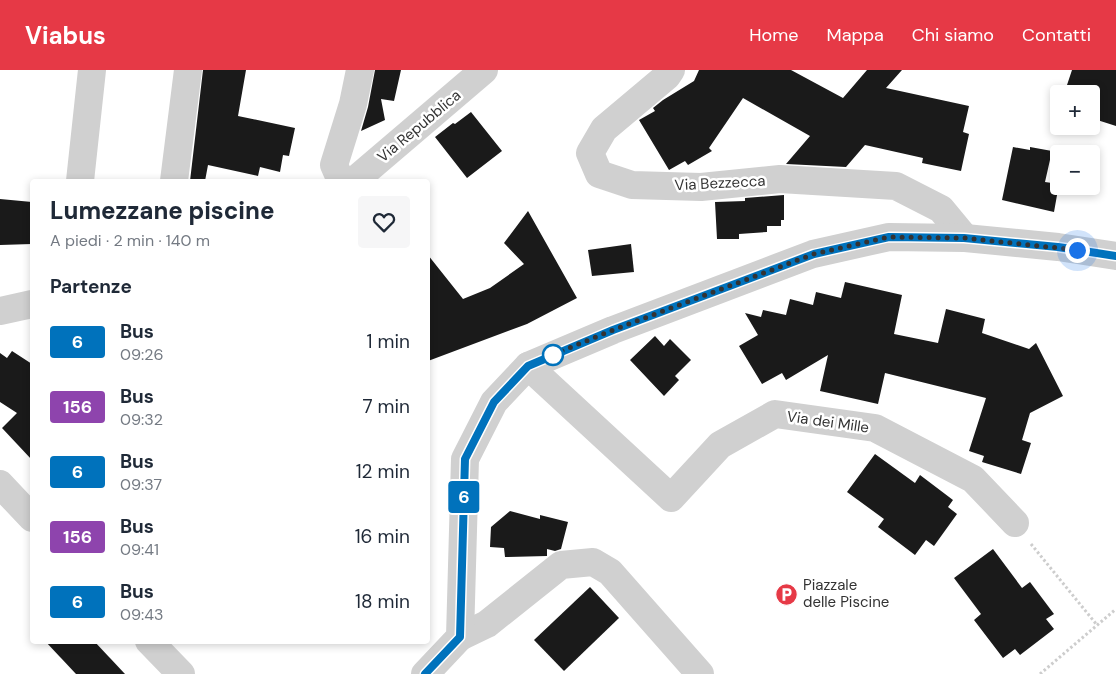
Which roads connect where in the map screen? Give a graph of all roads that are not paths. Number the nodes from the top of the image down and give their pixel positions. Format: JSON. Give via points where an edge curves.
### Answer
{"nodes":[{"id":1,"x":92,"y":70,"type":"edge"},
{"id":2,"x":188,"y":70,"type":"edge"},
{"id":3,"x":360,"y":70,"type":"edge"},
{"id":4,"x":484,"y":70,"type":"edge"},
{"id":5,"x":671,"y":70,"type":"edge"},
{"id":6,"x":80,"y":179,"type":"edge"},
{"id":7,"x":174,"y":179,"type":"edge"},
{"id":8,"x":340,"y":179,"type":"edge"},
{"id":9,"x":356,"y":179,"type":"edge"},
{"id":10,"x":964,"y":238,"type":"junction"},
{"id":11,"x":1116,"y":256,"type":"edge"},
{"id":12,"x":30,"y":304,"type":"edge"},
{"id":13,"x":0,"y":311,"type":"edge"},
{"id":14,"x":528,"y":366,"type":"junction"},
{"id":15,"x":0,"y":484,"type":"edge"},
{"id":16,"x":30,"y":516,"type":"edge"},
{"id":17,"x":1015,"y":523,"type":"road end"},
{"id":18,"x":460,"y":637,"type":"junction"},
{"id":19,"x":153,"y":644,"type":"edge"},
{"id":20,"x":180,"y":674,"type":"edge"},
{"id":21,"x":425,"y":674,"type":"edge"},
{"id":22,"x":700,"y":674,"type":"edge"}],
"edges":[{"from":1,"to":6,"type":"street"},
{"from":2,"to":7,"type":"street"},
{"from":3,"to":8,"type":"street","via":[[354,104],[334,165]]},
{"from":4,"to":9,"type":"street","name":"Via Repubblica"},
{"from":5,"to":10,"type":"street","name":"Via Bezzecca","via":[[604,129],[590,153],[599,174],[632,185],[701,187],[780,179],[896,186],[941,209]]},
{"from":10,"to":11,"type":"street"},
{"from":10,"to":14,"type":"street","via":[[889,237],[814,254],[613,330]]},
{"from":12,"to":13,"type":"street"},
{"from":14,"to":17,"type":"street","name":"Via dei Mille","via":[[671,498],[720,445],[775,414],[875,428],[973,479]]},
{"from":14,"to":18,"type":"street","via":[[494,402],[465,459]]},
{"from":15,"to":16,"type":"street"},
{"from":18,"to":21,"type":"street"},
{"from":18,"to":22,"type":"street","via":[[487,624],[561,566],[593,562],[610,572]]},
{"from":19,"to":20,"type":"street"}]}
